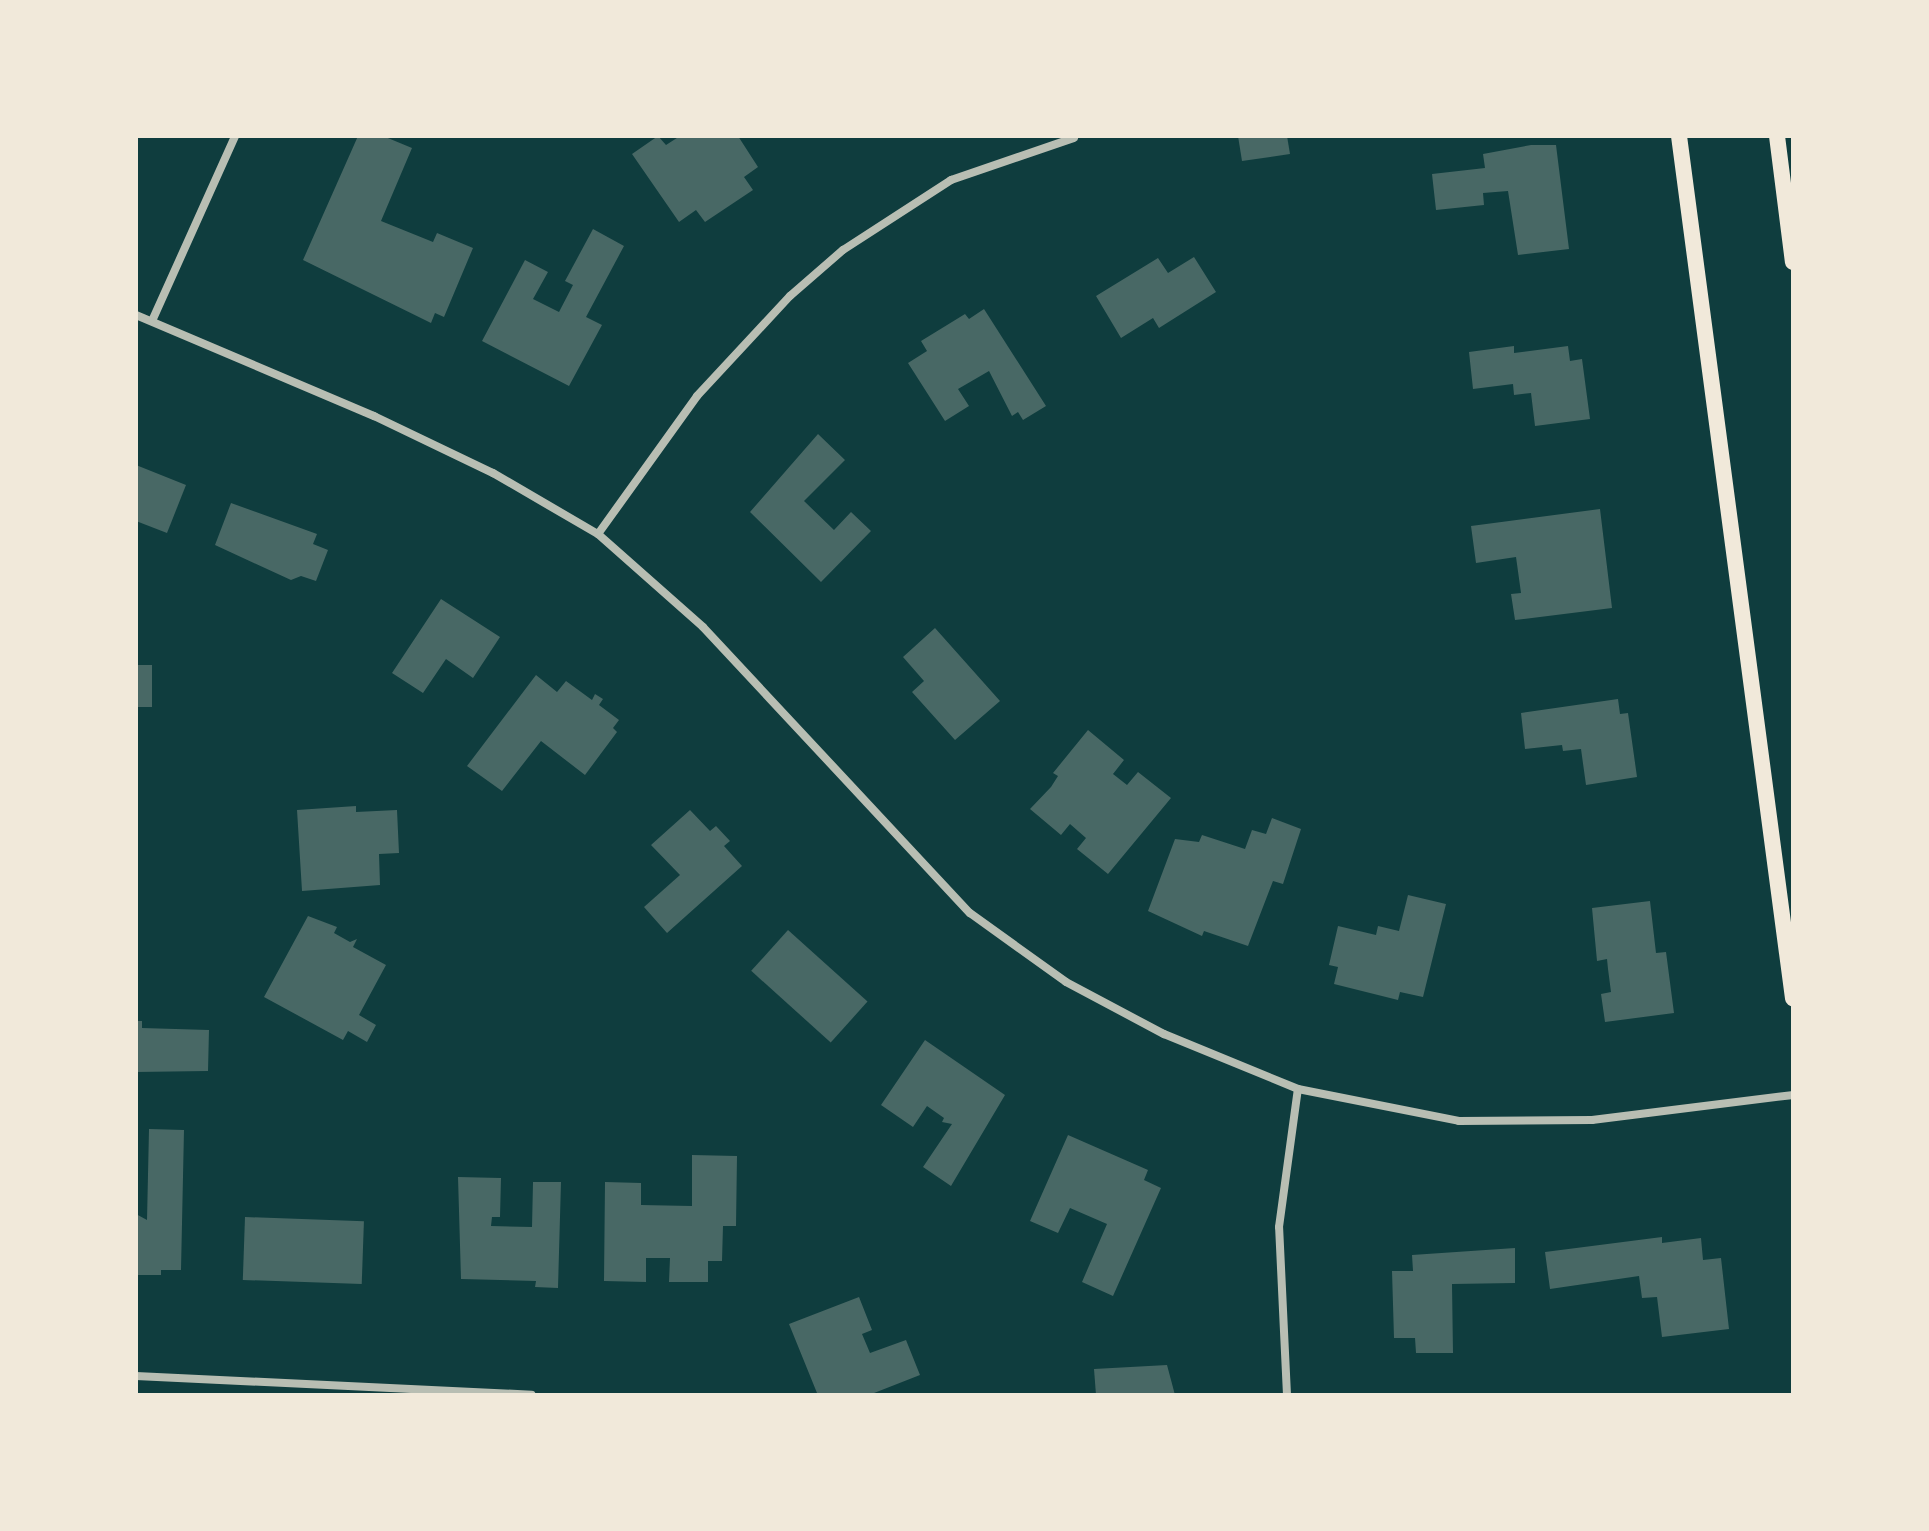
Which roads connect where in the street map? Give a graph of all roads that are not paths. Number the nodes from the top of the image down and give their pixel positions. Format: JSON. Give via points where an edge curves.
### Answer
{"nodes":[{"id":1,"x":235,"y":136,"type":"edge"},
{"id":2,"x":1679,"y":136,"type":"edge"},
{"id":3,"x":1777,"y":136,"type":"edge"},
{"id":4,"x":1074,"y":138,"type":"dead end"},
{"id":5,"x":1793,"y":262,"type":"edge"},
{"id":6,"x":136,"y":315,"type":"edge"},
{"id":7,"x":152,"y":321,"type":"junction"},
{"id":8,"x":598,"y":534,"type":"junction"},
{"id":9,"x":1793,"y":999,"type":"edge"},
{"id":10,"x":1298,"y":1089,"type":"junction"},
{"id":11,"x":1793,"y":1095,"type":"edge"},
{"id":12,"x":136,"y":1376,"type":"edge"},
{"id":13,"x":532,"y":1395,"type":"edge"},
{"id":14,"x":1287,"y":1395,"type":"edge"}],
"edges":[{"from":1,"to":7,"type":"street"},
{"from":2,"to":9,"type":"main road"},
{"from":3,"to":5,"type":"main road"},
{"from":4,"to":8,"type":"street","via":[[951,180],[843,250],[790,296],[697,396]]},
{"from":6,"to":7,"type":"street"},
{"from":7,"to":8,"type":"street","via":[[374,416],[493,473]]},
{"from":8,"to":10,"type":"street","via":[[712,636],[921,864],[1000,938],[1106,1005],[1227,1063]]},
{"from":10,"to":11,"type":"street","via":[[1459,1121],[1524,1123]]},
{"from":10,"to":14,"type":"street","via":[[1279,1227]]},
{"from":12,"to":13,"type":"street"}]}
